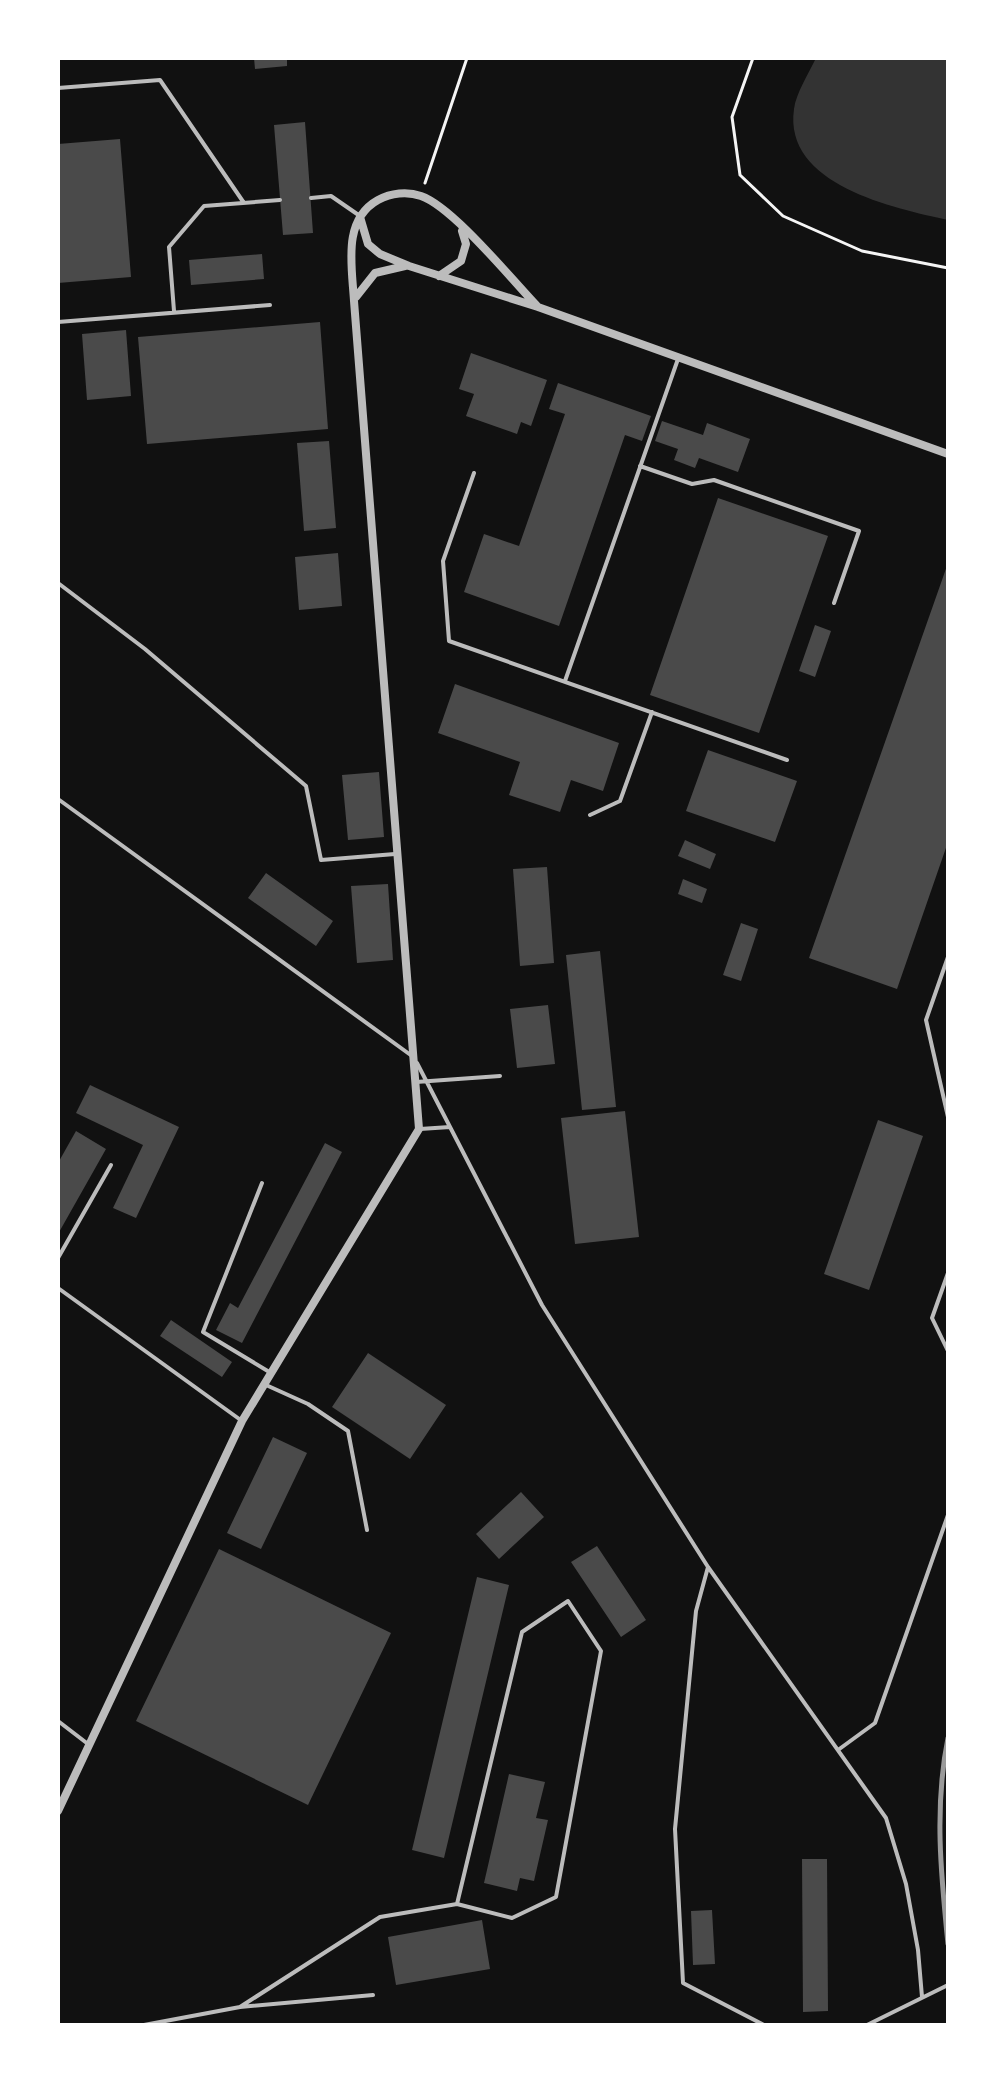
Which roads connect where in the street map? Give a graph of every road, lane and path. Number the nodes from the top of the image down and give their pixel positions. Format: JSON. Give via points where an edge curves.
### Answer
{"nodes":[{"id":1,"x":467,"y":58,"type":"edge"},
{"id":2,"x":753,"y":58,"type":"edge"},
{"id":3,"x":58,"y":88,"type":"edge"},
{"id":4,"x":421,"y":196,"type":"junction"},
{"id":5,"x":311,"y":198,"type":"dead end"},
{"id":6,"x":280,"y":200,"type":"dead end"},
{"id":7,"x":244,"y":203,"type":"junction"},
{"id":8,"x":360,"y":216,"type":"junction"},
{"id":9,"x":460,"y":227,"type":"junction"},
{"id":10,"x":409,"y":266,"type":"junction"},
{"id":11,"x":948,"y":268,"type":"edge"},
{"id":12,"x":439,"y":276,"type":"junction"},
{"id":13,"x":354,"y":301,"type":"junction"},
{"id":14,"x":270,"y":305,"type":"dead end"},
{"id":15,"x":538,"y":307,"type":"junction"},
{"id":16,"x":174,"y":312,"type":"junction"},
{"id":17,"x":58,"y":322,"type":"edge"},
{"id":18,"x":678,"y":357,"type":"junction"},
{"id":19,"x":948,"y":454,"type":"edge"},
{"id":20,"x":640,"y":466,"type":"junction"},
{"id":21,"x":474,"y":473,"type":"dead end"},
{"id":22,"x":58,"y":583,"type":"edge"},
{"id":23,"x":834,"y":603,"type":"dead end"},
{"id":24,"x":565,"y":681,"type":"junction"},
{"id":25,"x":652,"y":712,"type":"junction"},
{"id":26,"x":787,"y":760,"type":"dead end"},
{"id":27,"x":58,"y":799,"type":"edge"},
{"id":28,"x":590,"y":815,"type":"dead end"},
{"id":29,"x":398,"y":854,"type":"junction"},
{"id":30,"x":948,"y":957,"type":"edge"},
{"id":31,"x":414,"y":1057,"type":"junction"},
{"id":32,"x":500,"y":1076,"type":"dead end"},
{"id":33,"x":416,"y":1082,"type":"junction"},
{"id":34,"x":426,"y":1082,"type":"junction"},
{"id":35,"x":948,"y":1117,"type":"edge"},
{"id":36,"x":450,"y":1127,"type":"junction"},
{"id":37,"x":419,"y":1129,"type":"junction"},
{"id":38,"x":111,"y":1165,"type":"dead end"},
{"id":39,"x":262,"y":1183,"type":"dead end"},
{"id":40,"x":58,"y":1258,"type":"edge"},
{"id":41,"x":948,"y":1273,"type":"edge"},
{"id":42,"x":58,"y":1288,"type":"edge"},
{"id":43,"x":948,"y":1351,"type":"edge"},
{"id":44,"x":271,"y":1373,"type":"junction"},
{"id":45,"x":264,"y":1383,"type":"junction"},
{"id":46,"x":242,"y":1421,"type":"junction"},
{"id":47,"x":948,"y":1515,"type":"edge"},
{"id":48,"x":367,"y":1530,"type":"dead end"},
{"id":49,"x":708,"y":1567,"type":"junction"},
{"id":50,"x":58,"y":1721,"type":"edge"},
{"id":51,"x":89,"y":1745,"type":"junction"},
{"id":52,"x":838,"y":1750,"type":"junction"},
{"id":53,"x":58,"y":1811,"type":"edge"},
{"id":54,"x":457,"y":1904,"type":"junction"},
{"id":55,"x":948,"y":1985,"type":"edge"},
{"id":56,"x":373,"y":1995,"type":"dead end"},
{"id":57,"x":922,"y":1997,"type":"junction"},
{"id":58,"x":240,"y":2007,"type":"junction"},
{"id":59,"x":144,"y":2025,"type":"edge"},
{"id":60,"x":764,"y":2025,"type":"edge"},
{"id":61,"x":867,"y":2025,"type":"edge"}],
"edges":[{"from":1,"to":4,"type":"path"},
{"from":2,"to":11,"type":"path","via":[[732,117],[740,175],[783,216],[862,251]]},
{"from":3,"to":7,"type":"lane","via":[[160,80]]},
{"from":4,"to":8,"type":"street","via":[[392,194]]},
{"from":4,"to":9,"type":"street"},
{"from":5,"to":8,"type":"lane","via":[[331,196]]},
{"from":6,"to":7,"type":"lane"},
{"from":7,"to":16,"type":"lane","via":[[204,206],[169,247]]},
{"from":8,"to":10,"type":"street","via":[[368,244]]},
{"from":8,"to":13,"type":"street","via":[[351,251]]},
{"from":9,"to":12,"type":"street","via":[[465,253],[455,268]]},
{"from":9,"to":15,"type":"street"},
{"from":10,"to":12,"type":"street"},
{"from":10,"to":13,"type":"street","via":[[375,273]]},
{"from":12,"to":15,"type":"street"},
{"from":13,"to":29,"type":"street"},
{"from":14,"to":16,"type":"lane"},
{"from":15,"to":18,"type":"street"},
{"from":16,"to":17,"type":"lane"},
{"from":18,"to":19,"type":"street"},
{"from":18,"to":20,"type":"lane"},
{"from":20,"to":23,"type":"lane","via":[[692,484],[714,480],[859,531]]},
{"from":20,"to":24,"type":"lane"},
{"from":21,"to":24,"type":"lane","via":[[443,561],[449,641]]},
{"from":22,"to":29,"type":"lane","via":[[145,649],[306,786],[321,860]]},
{"from":24,"to":25,"type":"lane"},
{"from":25,"to":26,"type":"lane"},
{"from":25,"to":28,"type":"lane","via":[[620,801]]},
{"from":27,"to":31,"type":"lane"},
{"from":29,"to":31,"type":"street"},
{"from":30,"to":35,"type":"lane","via":[[926,1020]]},
{"from":31,"to":33,"type":"street"},
{"from":31,"to":34,"type":"lane"},
{"from":32,"to":34,"type":"lane"},
{"from":33,"to":34,"type":"lane"},
{"from":33,"to":37,"type":"street"},
{"from":34,"to":36,"type":"lane"},
{"from":36,"to":37,"type":"lane"},
{"from":36,"to":49,"type":"lane","via":[[542,1305]]},
{"from":37,"to":44,"type":"street"},
{"from":38,"to":40,"type":"lane"},
{"from":39,"to":44,"type":"lane","via":[[203,1332]]},
{"from":41,"to":43,"type":"lane","via":[[932,1318]]},
{"from":42,"to":46,"type":"lane"},
{"from":44,"to":45,"type":"street"},
{"from":45,"to":46,"type":"street"},
{"from":45,"to":48,"type":"lane","via":[[348,1431]]},
{"from":46,"to":51,"type":"street"},
{"from":47,"to":52,"type":"lane","via":[[875,1723]]},
{"from":49,"to":52,"type":"lane"},
{"from":49,"to":60,"type":"lane","via":[[696,1611],[675,1829],[683,1983]]},
{"from":50,"to":51,"type":"lane"},
{"from":51,"to":53,"type":"street"},
{"from":52,"to":57,"type":"lane","via":[[886,1818],[906,1884]]},
{"from":54,"to":54,"type":"lane","via":[[512,1918],[556,1897],[601,1651],[568,1601],[522,1632]]},
{"from":54,"to":58,"type":"lane","via":[[380,1917]]},
{"from":55,"to":57,"type":"lane"},
{"from":56,"to":58,"type":"lane"},
{"from":57,"to":61,"type":"lane"},
{"from":58,"to":59,"type":"lane"}]}
